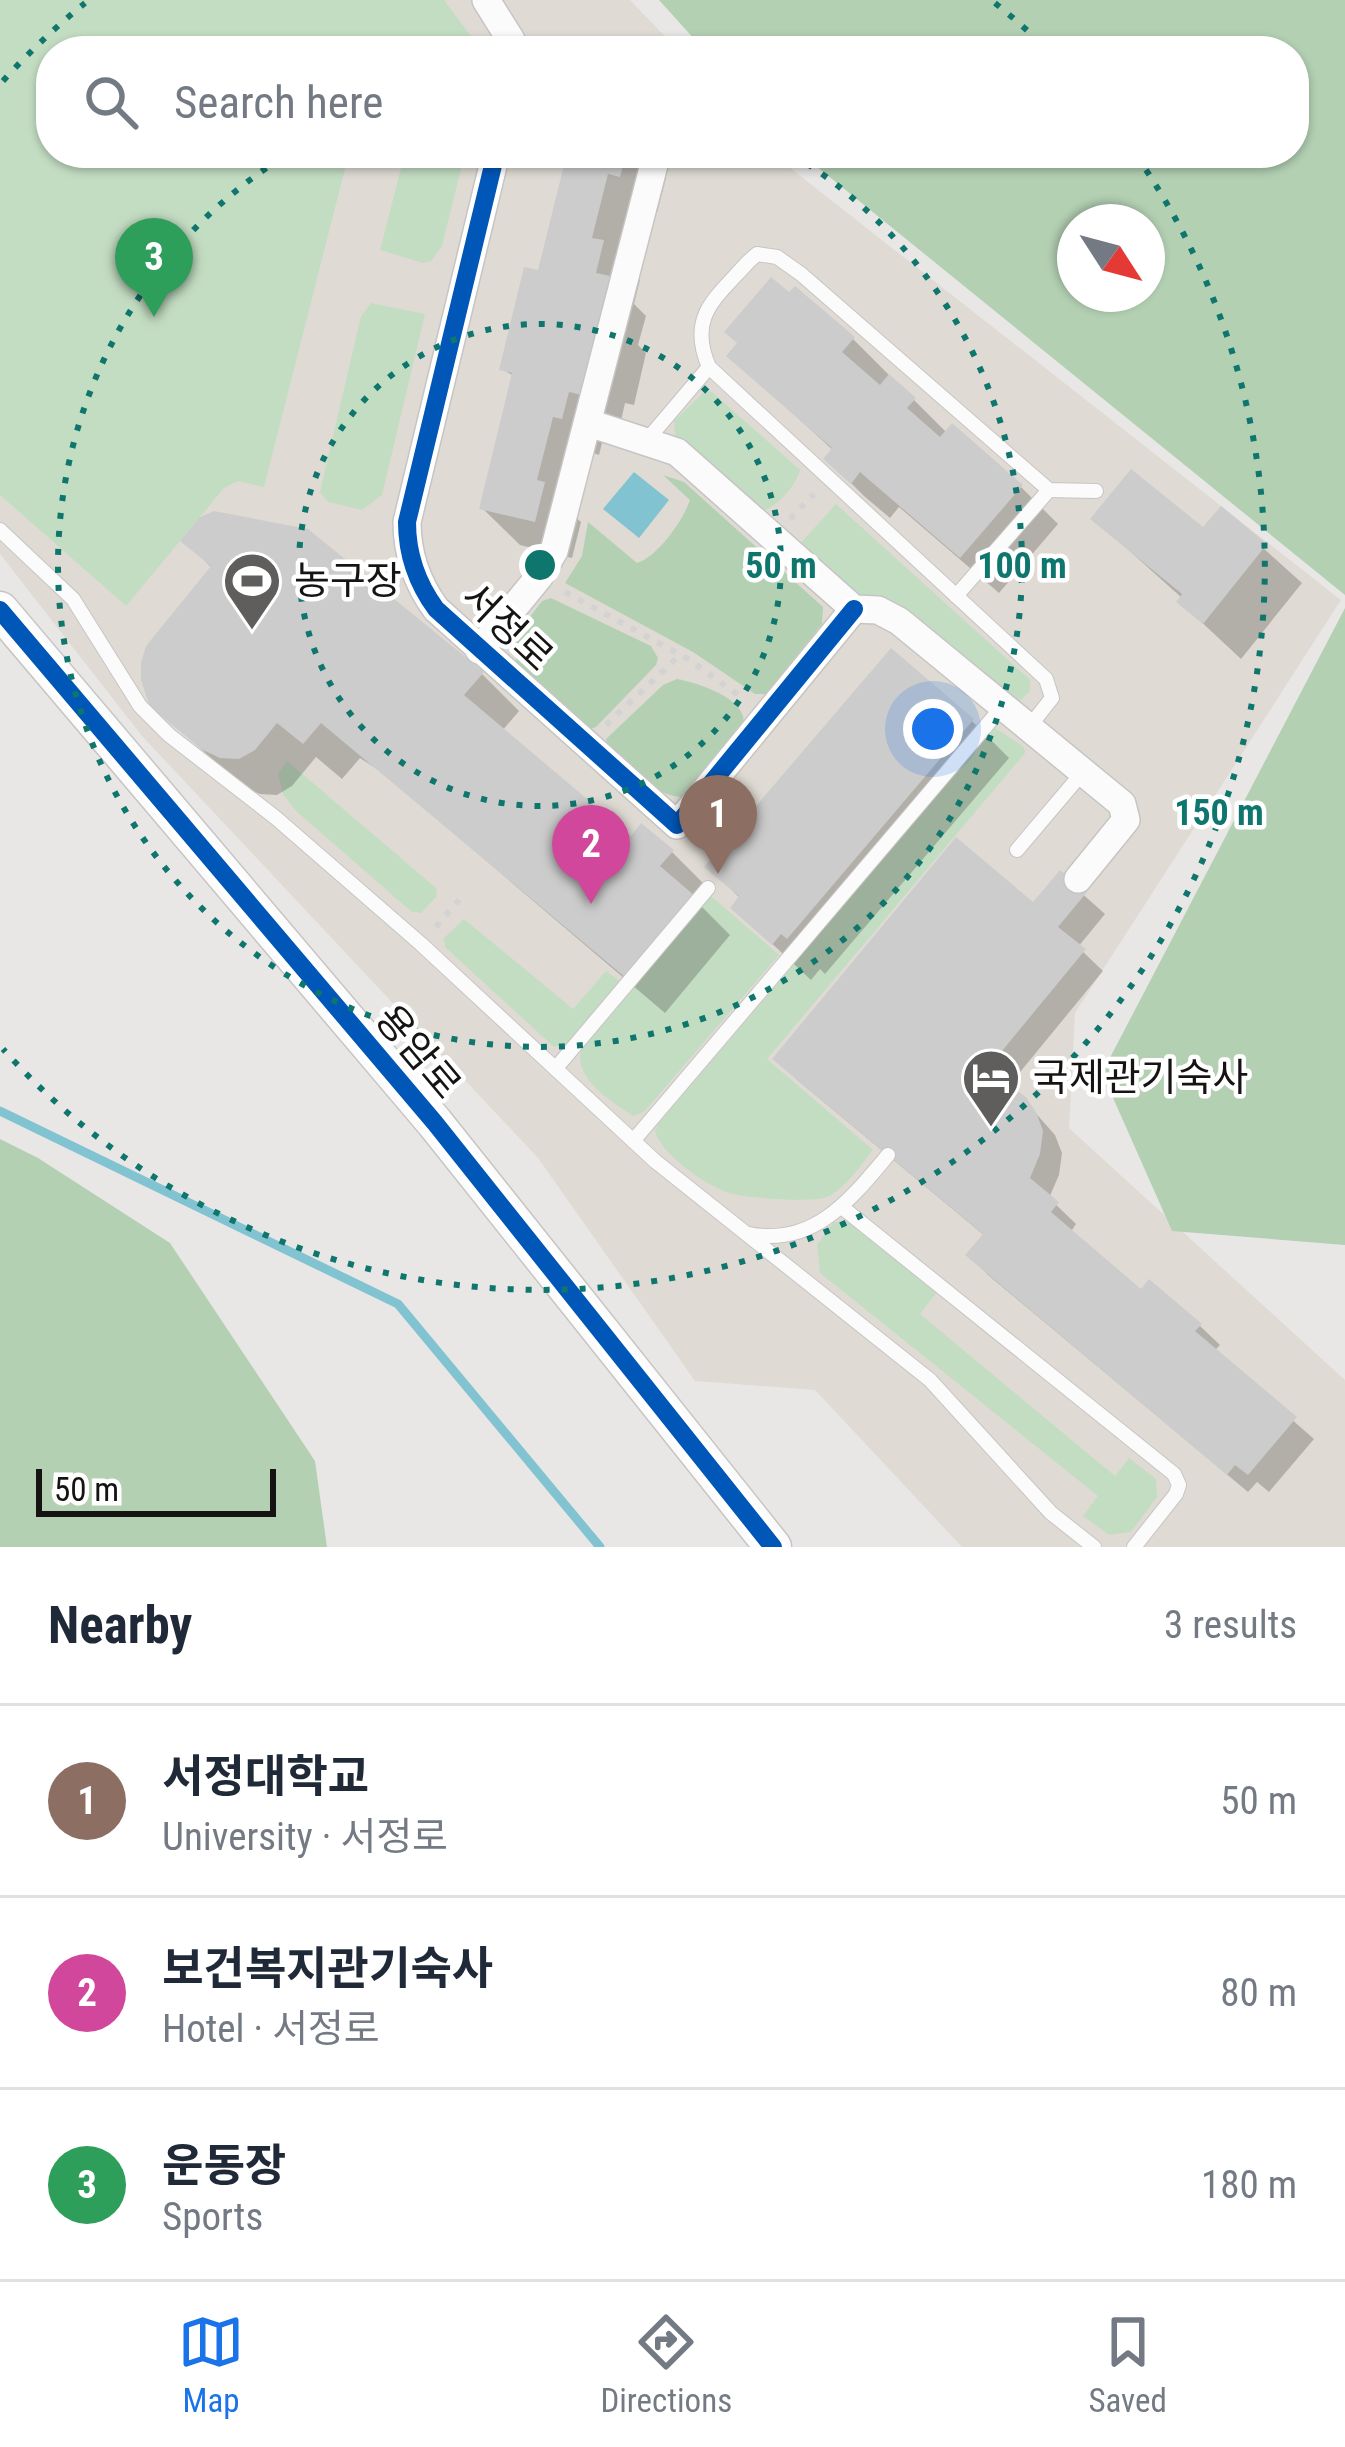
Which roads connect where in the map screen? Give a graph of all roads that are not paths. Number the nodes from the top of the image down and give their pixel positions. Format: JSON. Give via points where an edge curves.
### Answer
{"nodes":[{"id":1,"x":486,"y":0,"type":"edge"},
{"id":2,"x":508,"y":36,"type":"edge"},
{"id":3,"x":492,"y":168,"type":"edge"},
{"id":4,"x":653,"y":168,"type":"edge"},
{"id":5,"x":709,"y":368,"type":"junction"},
{"id":6,"x":589,"y":423,"type":"junction"},
{"id":7,"x":647,"y":440,"type":"junction"},
{"id":8,"x":1049,"y":490,"type":"junction"},
{"id":9,"x":1096,"y":491,"type":"dead end"},
{"id":10,"x":0,"y":530,"type":"edge"},
{"id":11,"x":956,"y":596,"type":"junction"},
{"id":12,"x":854,"y":609,"type":"junction"},
{"id":13,"x":0,"y":610,"type":"edge"},
{"id":14,"x":479,"y":650,"type":"junction"},
{"id":15,"x":1003,"y":706,"type":"junction"},
{"id":16,"x":1029,"y":727,"type":"junction"},
{"id":17,"x":1083,"y":772,"type":"junction"},
{"id":18,"x":1017,"y":850,"type":"dead end"},
{"id":19,"x":1078,"y":879,"type":"dead end"},
{"id":20,"x":708,"y":888,"type":"dead end"},
{"id":21,"x":556,"y":1068,"type":"junction"},
{"id":22,"x":634,"y":1141,"type":"junction"},
{"id":23,"x":888,"y":1155,"type":"dead end"},
{"id":24,"x":843,"y":1208,"type":"junction"},
{"id":25,"x":745,"y":1233,"type":"junction"},
{"id":26,"x":773,"y":1547,"type":"edge"},
{"id":27,"x":1094,"y":1547,"type":"edge"},
{"id":28,"x":1134,"y":1547,"type":"edge"}],
"edges":[{"from":1,"to":2,"type":"street"},
{"from":3,"to":14,"type":"street","name":"서정로","via":[[407,522],[421,587]]},
{"from":4,"to":6,"type":"street","name":"서정로"},
{"from":5,"to":7,"type":"lane"},
{"from":5,"to":8,"type":"lane","via":[[699,341],[707,309],[757,254],[777,257]]},
{"from":5,"to":11,"type":"lane"},
{"from":6,"to":7,"type":"street"},
{"from":6,"to":14,"type":"street","name":"서정로","via":[[560,536],[539,578]]},
{"from":7,"to":12,"type":"street","via":[[677,452]]},
{"from":8,"to":9,"type":"lane"},
{"from":8,"to":11,"type":"lane"},
{"from":10,"to":21,"type":"lane","via":[[73,599],[140,706]]},
{"from":11,"to":16,"type":"lane","via":[[1051,687],[1048,706]]},
{"from":12,"to":14,"type":"street","name":"서정로","via":[[677,825]]},
{"from":12,"to":15,"type":"street","via":[[890,614]]},
{"from":13,"to":26,"type":"street","name":"용암로","via":[[435,1123]]},
{"from":15,"to":16,"type":"street"},
{"from":15,"to":22,"type":"lane"},
{"from":16,"to":17,"type":"street"},
{"from":17,"to":18,"type":"lane"},
{"from":17,"to":19,"type":"street","via":[[1127,814]]},
{"from":20,"to":21,"type":"lane"},
{"from":21,"to":22,"type":"lane"},
{"from":22,"to":25,"type":"lane"},
{"from":23,"to":24,"type":"lane"},
{"from":24,"to":25,"type":"lane","via":[[799,1233]]},
{"from":24,"to":28,"type":"lane","via":[[1174,1474],[1176,1494]]},
{"from":25,"to":27,"type":"lane","via":[[943,1392],[1034,1496]]}]}
